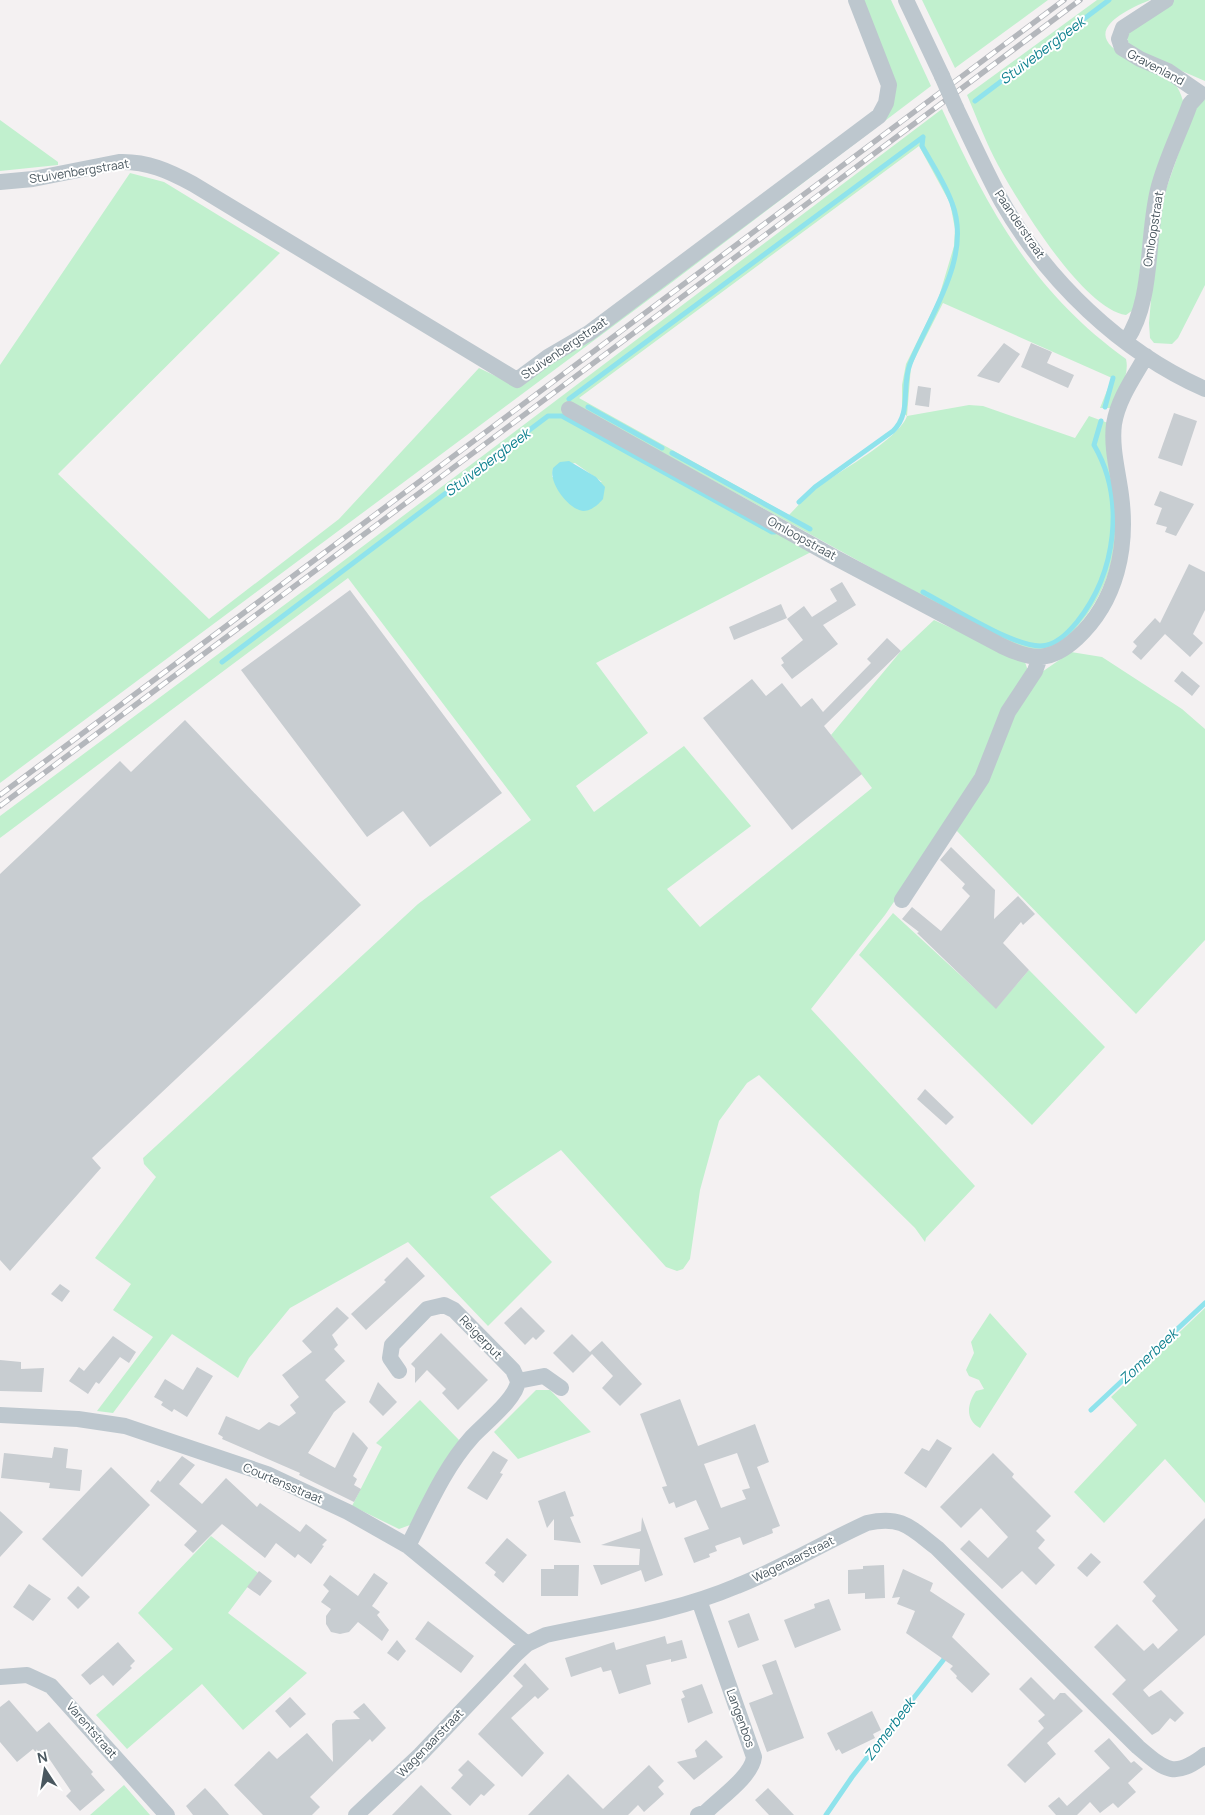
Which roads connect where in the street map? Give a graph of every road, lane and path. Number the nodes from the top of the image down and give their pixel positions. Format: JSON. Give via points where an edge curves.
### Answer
{"nodes":[{"id":1,"x":856,"y":0,"type":"edge"},
{"id":2,"x":906,"y":0,"type":"edge"},
{"id":3,"x":1166,"y":0,"type":"edge"},
{"id":4,"x":1203,"y":93,"type":"edge"},
{"id":5,"x":0,"y":182,"type":"edge"},
{"id":6,"x":1126,"y":341,"type":"junction"},
{"id":7,"x":1146,"y":356,"type":"junction"},
{"id":8,"x":1205,"y":389,"type":"edge"},
{"id":9,"x":569,"y":409,"type":"dead end"},
{"id":10,"x":1040,"y":657,"type":"junction"},
{"id":11,"x":902,"y":900,"type":"dead end"},
{"id":12,"x":399,"y":1372,"type":"dead end"},
{"id":13,"x":518,"y":1381,"type":"junction"},
{"id":14,"x":561,"y":1388,"type":"dead end"},
{"id":15,"x":0,"y":1415,"type":"edge"},
{"id":16,"x":408,"y":1546,"type":"junction"},
{"id":17,"x":698,"y":1600,"type":"junction"},
{"id":18,"x":526,"y":1644,"type":"junction"},
{"id":19,"x":0,"y":1678,"type":"edge"},
{"id":20,"x":1205,"y":1755,"type":"edge"},
{"id":21,"x":167,"y":1815,"type":"edge"},
{"id":22,"x":356,"y":1815,"type":"edge"},
{"id":23,"x":698,"y":1815,"type":"edge"}],
"edges":[{"from":1,"to":5,"type":"street","name":"Stuivenbergstraat","via":[[888,85],[886,104],[879,116],[589,333],[517,380],[193,184],[158,167],[133,161],[119,162],[34,179]]},
{"from":2,"to":6,"type":"street","name":"Paanderstraat","bridge":true,"via":[[1002,202],[1037,252],[1078,300]]},
{"from":3,"to":4,"type":"street","name":"Gravenland","via":[[1123,28],[1119,39],[1122,48],[1168,70]]},
{"from":4,"to":6,"type":"street","name":"Omloopstraat","via":[[1190,104],[1158,188],[1150,232],[1144,303]]},
{"from":6,"to":7,"type":"street","name":"Paanderstraat"},
{"from":7,"to":8,"type":"street","name":"Paanderstraat","via":[[1169,372]]},
{"from":7,"to":10,"type":"street","via":[[1119,404],[1114,425],[1124,532],[1112,588],[1097,615],[1080,634],[1062,650]]},
{"from":9,"to":10,"type":"street","name":"Omloopstraat","via":[[834,557],[1002,646],[1022,655]]},
{"from":10,"to":11,"type":"street","via":[[1035,671],[1008,712],[982,778]]},
{"from":12,"to":13,"type":"street","name":"Reigerput","via":[[390,1358],[390,1348],[427,1309],[444,1305],[454,1310],[514,1370]]},
{"from":13,"to":14,"type":"street","via":[[544,1376]]},
{"from":13,"to":16,"type":"street","via":[[514,1393],[456,1457]]},
{"from":15,"to":16,"type":"street","name":"Courtensstraat","via":[[101,1421],[145,1431],[267,1474],[377,1527]]},
{"from":16,"to":18,"type":"street","name":"Courtensstraat"},
{"from":17,"to":18,"type":"street","name":"Wagenaarstraat","via":[[639,1617],[546,1634]]},
{"from":17,"to":20,"type":"street","name":"Wagenaarstraat","via":[[738,1586],[867,1524],[898,1521],[937,1548],[1159,1766],[1181,1770]]},
{"from":17,"to":23,"type":"street","name":"Langenbos","via":[[754,1757],[753,1766],[746,1775],[706,1812]]},
{"from":18,"to":22,"type":"street","name":"Wagenaarstraat","via":[[420,1756]]},
{"from":19,"to":21,"type":"street","name":"Varentstraat","via":[[27,1675],[51,1686]]}]}
